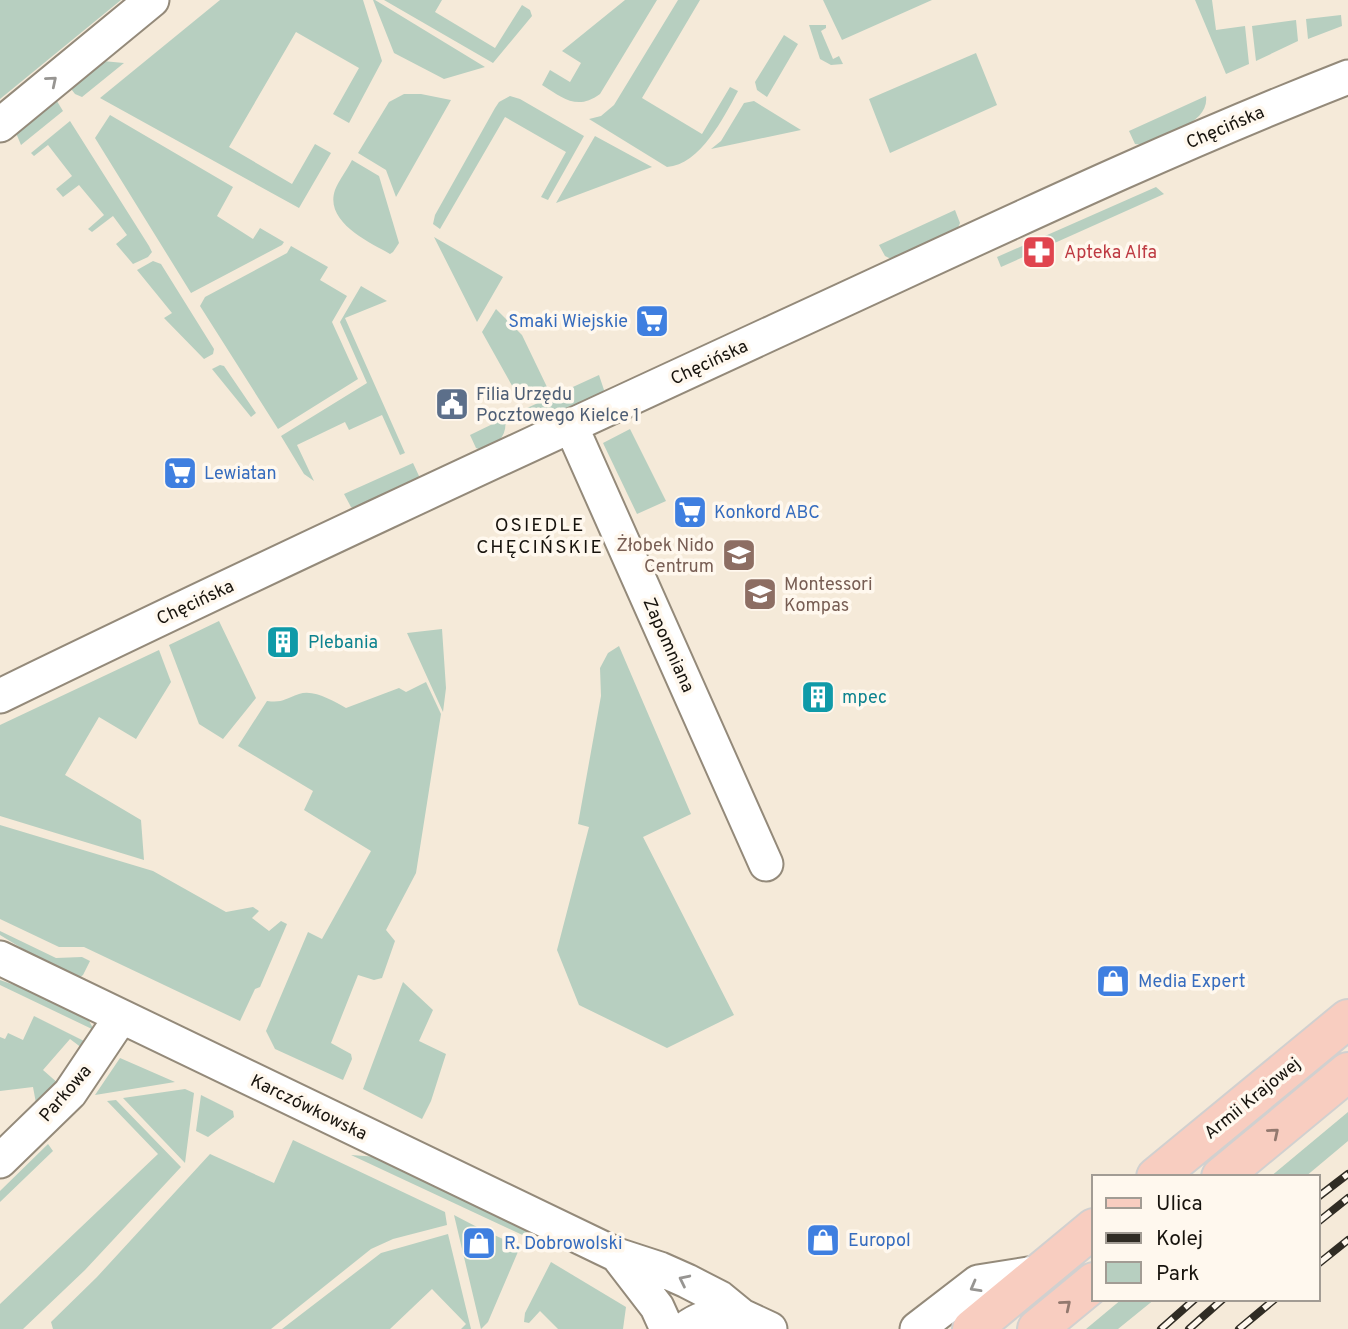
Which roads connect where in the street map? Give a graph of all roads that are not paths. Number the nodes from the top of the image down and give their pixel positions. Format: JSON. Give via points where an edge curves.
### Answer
{"nodes":[{"id":1,"x":152,"y":0,"type":"edge"},
{"id":2,"x":1348,"y":77,"type":"edge"},
{"id":3,"x":0,"y":125,"type":"edge"},
{"id":4,"x":571,"y":426,"type":"junction"},
{"id":5,"x":0,"y":696,"type":"edge"},
{"id":6,"x":766,"y":864,"type":"dead end"},
{"id":7,"x":0,"y":958,"type":"edge"},
{"id":8,"x":121,"y":1017,"type":"junction"},
{"id":9,"x":1348,"y":1019,"type":"edge"},
{"id":10,"x":1348,"y":1072,"type":"edge"},
{"id":11,"x":0,"y":1161,"type":"edge"},
{"id":12,"x":1158,"y":1175,"type":"edge"},
{"id":13,"x":1223,"y":1175,"type":"edge"},
{"id":14,"x":1092,"y":1230,"type":"edge"},
{"id":15,"x":617,"y":1255,"type":"junction"},
{"id":16,"x":1041,"y":1272,"type":"junction"},
{"id":17,"x":1092,"y":1284,"type":"edge"},
{"id":18,"x":756,"y":1322,"type":"edge"},
{"id":19,"x":667,"y":1329,"type":"edge"},
{"id":20,"x":685,"y":1329,"type":"edge"},
{"id":21,"x":917,"y":1329,"type":"edge"},
{"id":22,"x":972,"y":1329,"type":"edge"},
{"id":23,"x":1037,"y":1329,"type":"edge"}],
"edges":[{"from":3,"to":1,"type":"street","one_way":true},
{"from":2,"to":4,"type":"street","name":"Chęcińska","via":[[1178,146]]},
{"from":4,"to":5,"type":"street","name":"Chęcińska"},
{"from":4,"to":6,"type":"street","name":"Zapomniana"},
{"from":7,"to":8,"type":"street","name":"Karczówkowska"},
{"from":8,"to":11,"type":"street","name":"Parkowa","via":[[70,1093]]},
{"from":8,"to":15,"type":"street","name":"Karczówkowska"},
{"from":9,"to":12,"type":"main road","name":"Armii Krajowej"},
{"from":13,"to":10,"type":"main road","one_way":true},
{"from":14,"to":16,"type":"main road"},
{"from":18,"to":15,"type":"street","name":"Karczówkowska","one_way":true,"via":[[687,1281]]},
{"from":15,"to":19,"type":"street","name":"Karczówkowska","via":[[657,1307]]},
{"from":16,"to":21,"type":"street","one_way":true,"via":[[978,1282]]},
{"from":16,"to":22,"type":"main road"},
{"from":23,"to":17,"type":"main road","one_way":true},
{"from":18,"to":20,"type":"street","via":[[720,1315]]}]}
